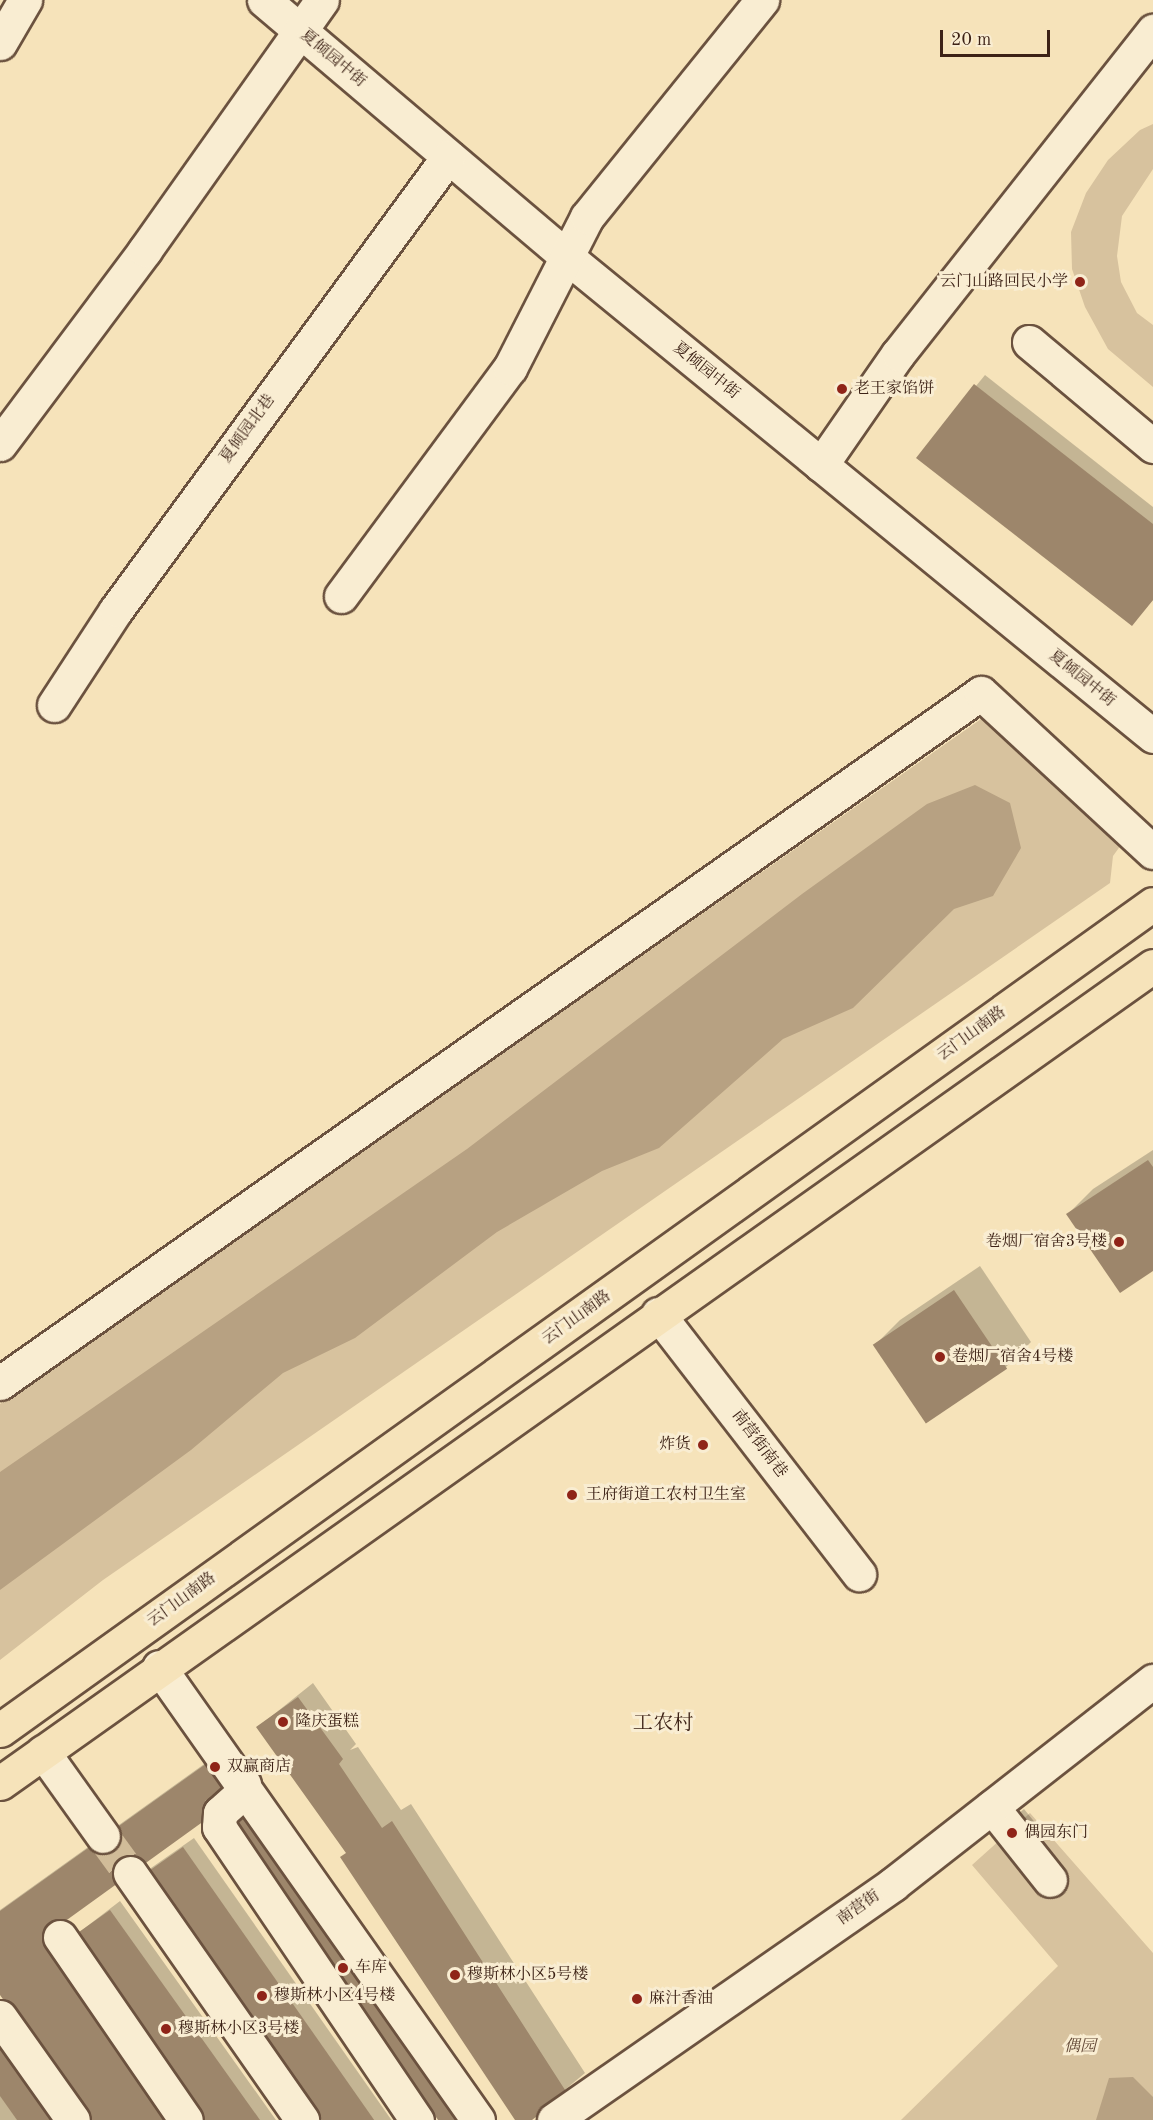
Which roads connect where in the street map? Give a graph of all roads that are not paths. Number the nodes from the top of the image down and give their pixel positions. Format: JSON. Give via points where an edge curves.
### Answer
{"nodes":[{"id":1,"x":25,"y":0,"type":"edge"},
{"id":2,"x":264,"y":0,"type":"edge"},
{"id":3,"x":322,"y":0,"type":"edge"},
{"id":4,"x":762,"y":0,"type":"edge"},
{"id":5,"x":1153,"y":31,"type":"edge"},
{"id":6,"x":300,"y":32,"type":"junction"},
{"id":7,"x":0,"y":43,"type":"edge"},
{"id":8,"x":448,"y":157,"type":"junction"},
{"id":9,"x":567,"y":257,"type":"junction"},
{"id":10,"x":1029,"y":342,"type":"dead end"},
{"id":11,"x":0,"y":444,"type":"edge"},
{"id":12,"x":1153,"y":446,"type":"edge"},
{"id":13,"x":821,"y":465,"type":"junction"},
{"id":14,"x":341,"y":596,"type":"dead end"},
{"id":15,"x":54,"y":705,"type":"dead end"},
{"id":16,"x":1153,"y":736,"type":"edge"},
{"id":17,"x":1153,"y":852,"type":"edge"},
{"id":18,"x":1153,"y":904,"type":"edge"},
{"id":19,"x":1151,"y":973,"type":"edge"},
{"id":20,"x":658,"y":1314,"type":"junction"},
{"id":21,"x":0,"y":1383,"type":"edge"},
{"id":22,"x":859,"y":1574,"type":"dead end"},
{"id":23,"x":159,"y":1667,"type":"junction"},
{"id":24,"x":1153,"y":1681,"type":"edge"},
{"id":25,"x":0,"y":1730,"type":"edge"},
{"id":26,"x":43,"y":1752,"type":"junction"},
{"id":27,"x":0,"y":1783,"type":"edge"},
{"id":28,"x":244,"y":1784,"type":"junction"},
{"id":29,"x":992,"y":1807,"type":"junction"},
{"id":30,"x":103,"y":1836,"type":"tunnel mouth"},
{"id":31,"x":130,"y":1873,"type":"tunnel mouth"},
{"id":32,"x":1050,"y":1880,"type":"dead end"},
{"id":33,"x":60,"y":1937,"type":"dead end"},
{"id":34,"x":0,"y":2017,"type":"edge"},
{"id":35,"x":74,"y":2120,"type":"edge"},
{"id":36,"x":186,"y":2120,"type":"edge"},
{"id":37,"x":302,"y":2120,"type":"edge"},
{"id":38,"x":417,"y":2120,"type":"edge"},
{"id":39,"x":478,"y":2120,"type":"edge"},
{"id":40,"x":554,"y":2120,"type":"edge"}],
"edges":[{"from":1,"to":7,"type":"street"},
{"from":2,"to":6,"type":"street","name":"夏倾园中街"},
{"from":3,"to":6,"type":"street"},
{"from":4,"to":9,"type":"street","via":[[586,216]]},
{"from":5,"to":13,"type":"street","via":[[898,354]]},
{"from":6,"to":8,"type":"street","name":"夏倾园中街"},
{"from":6,"to":11,"type":"street"},
{"from":8,"to":9,"type":"street","name":"夏倾园中街"},
{"from":8,"to":15,"type":"street","name":"夏倾园北巷","via":[[116,610]]},
{"from":9,"to":13,"type":"street","name":"夏倾园中街"},
{"from":9,"to":14,"type":"street","via":[[510,368]]},
{"from":10,"to":12,"type":"street"},
{"from":13,"to":16,"type":"street","name":"夏倾园中街"},
{"from":17,"to":21,"type":"street","via":[[981,693]]},
{"from":18,"to":25,"type":"main road","name":"云门山南路"},
{"from":19,"to":20,"type":"main road"},
{"from":20,"to":22,"type":"street","name":"南营街南巷"},
{"from":20,"to":23,"type":"main road"},
{"from":23,"to":26,"type":"main road"},
{"from":23,"to":28,"type":"street"},
{"from":24,"to":29,"type":"street","name":"南营街"},
{"from":26,"to":27,"type":"main road"},
{"from":26,"to":30,"type":"street"},
{"from":28,"to":38,"type":"street","via":[[240,1795],[220,1813],[219,1827]]},
{"from":28,"to":39,"type":"street"},
{"from":29,"to":32,"type":"street"},
{"from":29,"to":40,"type":"street","name":"南营街","via":[[884,1891]]},
{"from":31,"to":37,"type":"street"},
{"from":33,"to":36,"type":"street"},
{"from":34,"to":35,"type":"street"}]}
